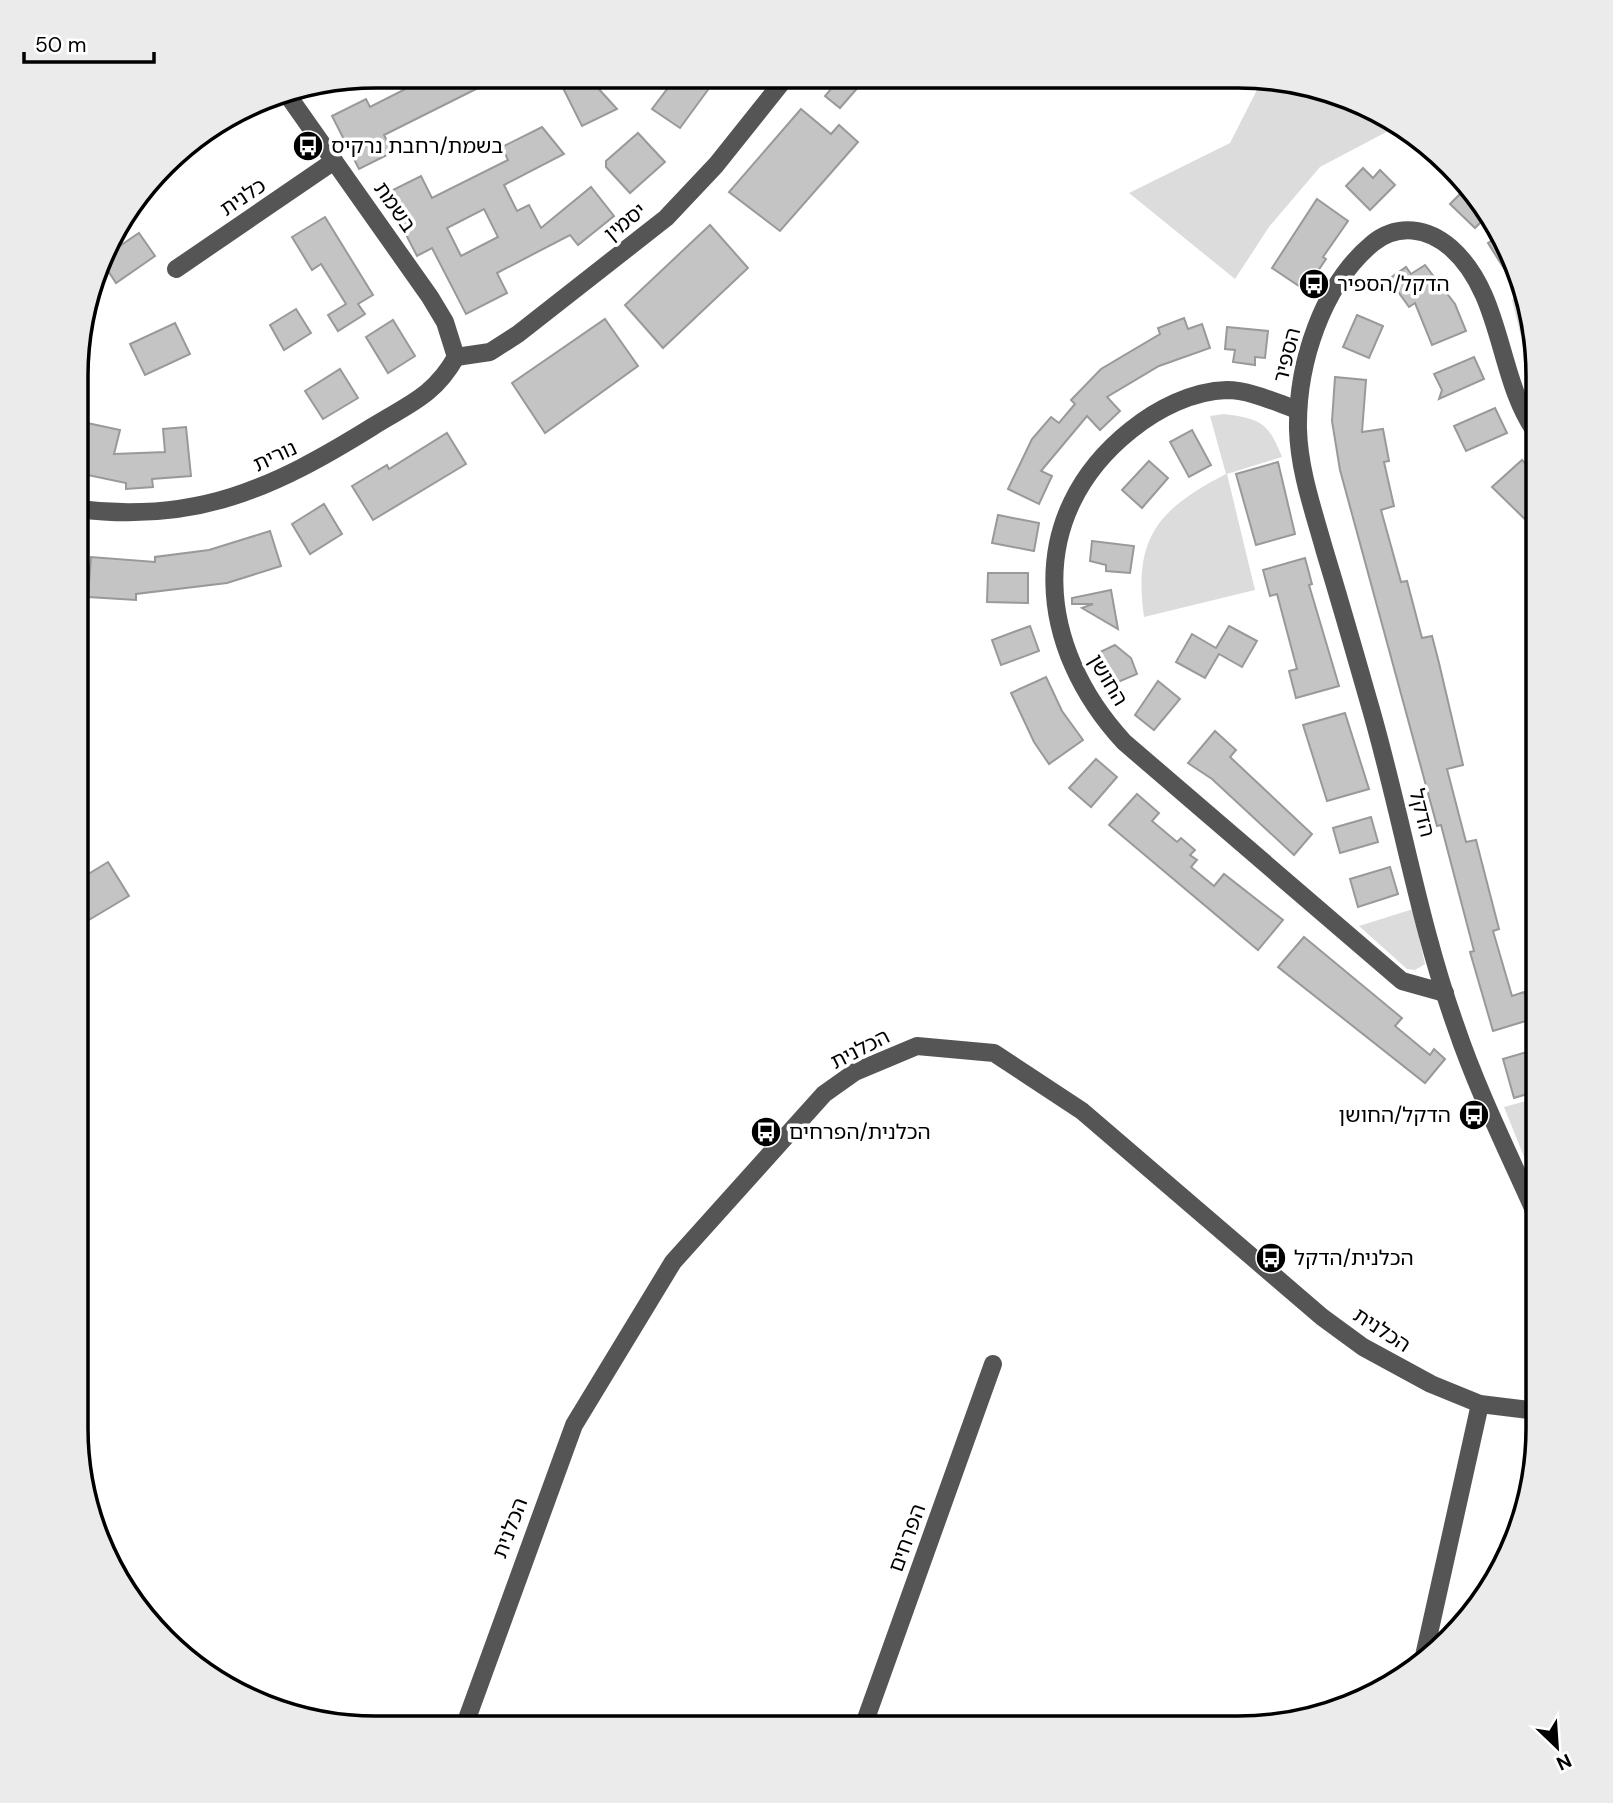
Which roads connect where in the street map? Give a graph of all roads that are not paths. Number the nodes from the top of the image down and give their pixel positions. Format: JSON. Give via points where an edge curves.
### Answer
{"nodes":[{"id":1,"x":778,"y":88,"type":"edge"},
{"id":2,"x":291,"y":100,"type":"edge"},
{"id":3,"x":334,"y":162,"type":"junction"},
{"id":4,"x":176,"y":269,"type":"dead end"},
{"id":5,"x":456,"y":357,"type":"junction"},
{"id":6,"x":1298,"y":410,"type":"junction"},
{"id":7,"x":1526,"y":413,"type":"edge"},
{"id":8,"x":88,"y":510,"type":"edge"},
{"id":9,"x":1445,"y":993,"type":"junction"},
{"id":10,"x":1526,"y":1192,"type":"edge"},
{"id":11,"x":993,"y":1364,"type":"dead end"},
{"id":12,"x":1480,"y":1404,"type":"junction"},
{"id":13,"x":1526,"y":1410,"type":"edge"},
{"id":14,"x":1427,"y":1645,"type":"edge"},
{"id":15,"x":468,"y":1716,"type":"edge"},
{"id":16,"x":867,"y":1716,"type":"edge"}],
"edges":[{"from":1,"to":5,"type":"street","name":"יסמין","via":[[666,218],[518,334],[490,352]]},
{"from":2,"to":3,"type":"street","name":"בשמת"},
{"from":3,"to":4,"type":"street","name":"כלנית"},
{"from":3,"to":5,"type":"street","name":"בשמת","via":[[430,297]]},
{"from":5,"to":8,"type":"street","name":"נורית","via":[[436,388],[310,466],[259,489],[170,511],[123,515]]},
{"from":6,"to":7,"type":"street","name":"הספיר","via":[[1318,324],[1349,268],[1380,238],[1415,229],[1442,242],[1468,267],[1487,305]]},
{"from":6,"to":9,"type":"street","name":"הדקל","via":[[1311,502],[1375,721]]},
{"from":6,"to":9,"type":"street","name":"החושן","via":[[1229,390],[1205,393],[1160,410],[1120,439],[1091,471],[1065,517],[1056,569],[1057,624],[1077,680],[1124,742],[1402,981]]},
{"from":9,"to":10,"type":"street","name":"הדקל","via":[[1470,1064]]},
{"from":11,"to":16,"type":"street","name":"הפרחים"},
{"from":12,"to":13,"type":"street","name":"הכלנית"},
{"from":12,"to":14,"type":"street"},
{"from":12,"to":15,"type":"street","name":"הכלנית","via":[[1406,1372],[1347,1335],[1082,1111],[994,1053],[917,1046],[855,1072],[824,1094],[673,1262],[573,1424]]}]}
